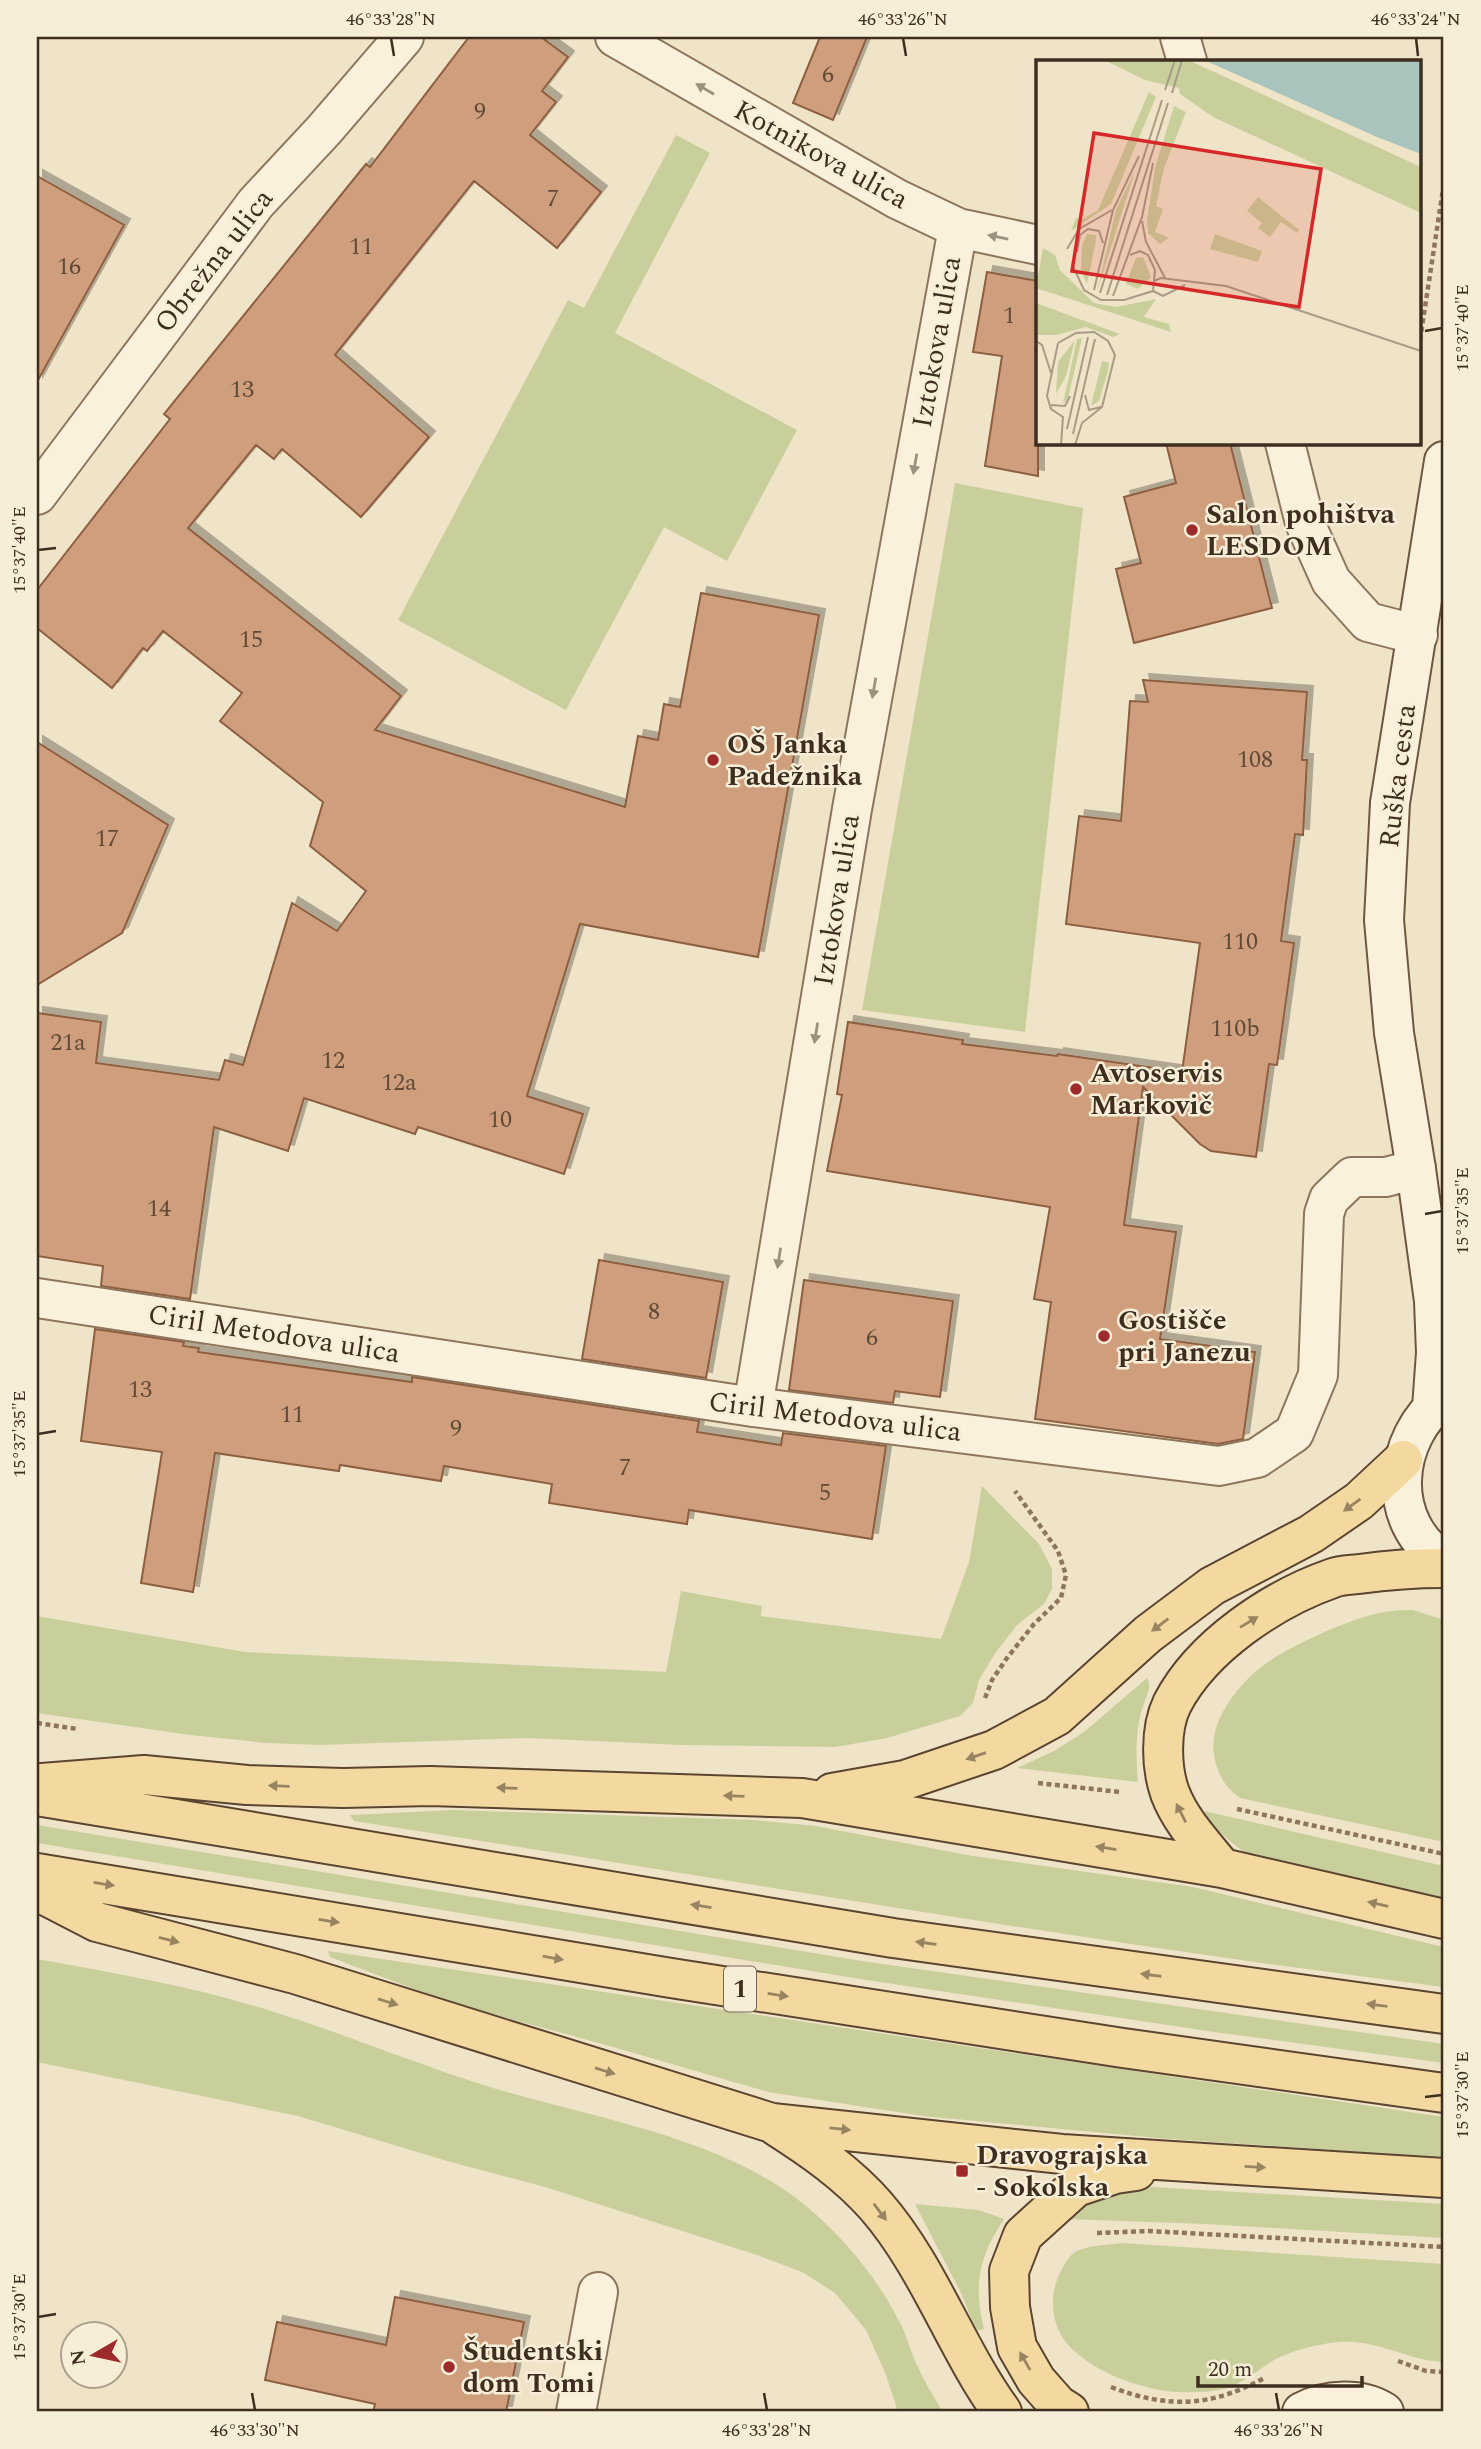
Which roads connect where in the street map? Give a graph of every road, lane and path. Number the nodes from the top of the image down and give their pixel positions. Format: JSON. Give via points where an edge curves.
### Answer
{"nodes":[{"id":1,"x":404,"y":37,"type":"edge"},
{"id":2,"x":615,"y":37,"type":"edge"},
{"id":3,"x":1180,"y":37,"type":"edge"},
{"id":4,"x":1187,"y":60,"type":"edge"},
{"id":5,"x":1444,"y":183,"type":"edge"},
{"id":6,"x":958,"y":228,"type":"junction"},
{"id":7,"x":1036,"y":245,"type":"edge"},
{"id":8,"x":1422,"y":327,"type":"edge"},
{"id":9,"x":1285,"y":444,"type":"edge"},
{"id":10,"x":1444,"y":461,"type":"edge"},
{"id":11,"x":37,"y":495,"type":"edge"},
{"id":12,"x":1418,"y":635,"type":"junction"},
{"id":13,"x":1416,"y":1169,"type":"junction"},
{"id":14,"x":1444,"y":1235,"type":"edge"},
{"id":15,"x":37,"y":1298,"type":"edge"},
{"id":16,"x":1438,"y":1403,"type":"edge"},
{"id":17,"x":753,"y":1408,"type":"junction"},
{"id":18,"x":1404,"y":1460,"type":"junction"},
{"id":19,"x":1010,"y":1484,"type":"dead end"},
{"id":20,"x":1444,"y":1560,"type":"edge"},
{"id":21,"x":1444,"y":1568,"type":"edge"},
{"id":22,"x":982,"y":1707,"type":"dead end"},
{"id":23,"x":1030,"y":1782,"type":"dead end"},
{"id":24,"x":37,"y":1783,"type":"edge"},
{"id":25,"x":1122,"y":1793,"type":"dead end"},
{"id":26,"x":37,"y":1796,"type":"edge"},
{"id":27,"x":802,"y":1798,"type":"junction"},
{"id":28,"x":1227,"y":1801,"type":"dead end"},
{"id":29,"x":1444,"y":1854,"type":"edge"},
{"id":30,"x":1222,"y":1868,"type":"junction"},
{"id":31,"x":37,"y":1873,"type":"edge"},
{"id":32,"x":37,"y":1891,"type":"edge"},
{"id":33,"x":1444,"y":1919,"type":"edge"},
{"id":34,"x":1444,"y":2014,"type":"edge"},
{"id":35,"x":1444,"y":2092,"type":"edge"},
{"id":36,"x":772,"y":2123,"type":"junction"},
{"id":37,"x":1186,"y":2163,"type":"junction"},
{"id":38,"x":1444,"y":2178,"type":"edge"},
{"id":39,"x":1039,"y":2220,"type":"junction"},
{"id":40,"x":1444,"y":2247,"type":"edge"},
{"id":41,"x":598,"y":2292,"type":"dead end"},
{"id":42,"x":1391,"y":2358,"type":"dead end"},
{"id":43,"x":1275,"y":2372,"type":"dead end"},
{"id":44,"x":1444,"y":2372,"type":"edge"},
{"id":45,"x":1109,"y":2386,"type":"dead end"},
{"id":46,"x":576,"y":2412,"type":"edge"},
{"id":47,"x":1002,"y":2412,"type":"edge"},
{"id":48,"x":1069,"y":2412,"type":"edge"},
{"id":49,"x":1302,"y":2412,"type":"edge"},
{"id":50,"x":1384,"y":2412,"type":"edge"}],
"edges":[{"from":1,"to":11,"type":"street","name":"Obrežna ulica","via":[[256,203]]},
{"from":6,"to":2,"type":"street","name":"Kotnikova ulica","one_way":true,"via":[[897,199]]},
{"from":3,"to":4,"type":"street"},
{"from":5,"to":8,"type":"path"},
{"from":7,"to":6,"type":"street","name":"Kotnikova ulica","one_way":true},
{"from":6,"to":17,"type":"street","name":"Iztokova ulica","one_way":true,"via":[[852,809]]},
{"from":9,"to":12,"type":"street","via":[[1305,523],[1331,581],[1368,622]]},
{"from":10,"to":12,"type":"street","name":"Ruška cesta"},
{"from":12,"to":13,"type":"street","name":"Ruška cesta","via":[[1390,803],[1384,920],[1394,1032]]},
{"from":13,"to":14,"type":"street"},
{"from":13,"to":16,"type":"street","via":[[1434,1301]]},
{"from":13,"to":17,"type":"street","name":"Ciril Metodova ulica","via":[[1386,1177],[1352,1177],[1329,1199],[1324,1214],[1318,1375],[1294,1433],[1257,1458],[1219,1466]]},
{"from":15,"to":17,"type":"street","name":"Ciril Metodova ulica"},
{"from":16,"to":18,"type":"street","via":[[1419,1423]]},
{"from":18,"to":20,"type":"street","via":[[1401,1482],[1412,1523]]},
{"from":18,"to":27,"type":"main road","one_way":true,"via":[[1359,1501],[1311,1534],[1212,1586],[1148,1634],[1057,1716],[994,1750],[905,1780]]},
{"from":19,"to":22,"type":"path","via":[[1058,1551],[1066,1575],[1061,1598],[1007,1658]]},
{"from":30,"to":21,"type":"main road","one_way":true,"via":[[1186,1824],[1170,1793],[1164,1763],[1164,1733],[1171,1706],[1191,1677],[1234,1631],[1335,1577]]},
{"from":23,"to":25,"type":"path"},
{"from":27,"to":24,"type":"main road","one_way":true,"via":[[430,1786],[274,1786],[144,1775]]},
{"from":34,"to":26,"type":"main road","one_way":true,"via":[[893,1938]]},
{"from":30,"to":27,"type":"main road","one_way":true},
{"from":28,"to":29,"type":"path","via":[[1237,1809]]},
{"from":33,"to":30,"type":"main road","one_way":true},
{"from":31,"to":35,"type":"main road","number":"1","one_way":true,"via":[[685,1980]]},
{"from":32,"to":36,"type":"main road","one_way":true,"via":[[97,1922],[295,1973]]},
{"from":36,"to":37,"type":"main road","one_way":true},
{"from":36,"to":47,"type":"main road","one_way":true,"via":[[822,2156],[877,2207],[911,2255],[972,2368]]},
{"from":37,"to":38,"type":"main road","one_way":true},
{"from":37,"to":39,"type":"main road","via":[[1115,2174],[1076,2187]]},
{"from":39,"to":40,"type":"path","via":[[1065,2244],[1089,2234],[1149,2231]]},
{"from":48,"to":39,"type":"main road","one_way":true,"via":[[1035,2380],[1017,2347],[1010,2307],[1009,2271],[1023,2235]]},
{"from":41,"to":46,"type":"street"},
{"from":42,"to":44,"type":"path","via":[[1426,2371]]},
{"from":43,"to":45,"type":"path","via":[[1224,2397],[1176,2403]]},
{"from":49,"to":50,"type":"street","via":[[1326,2403],[1350,2402]]}]}
